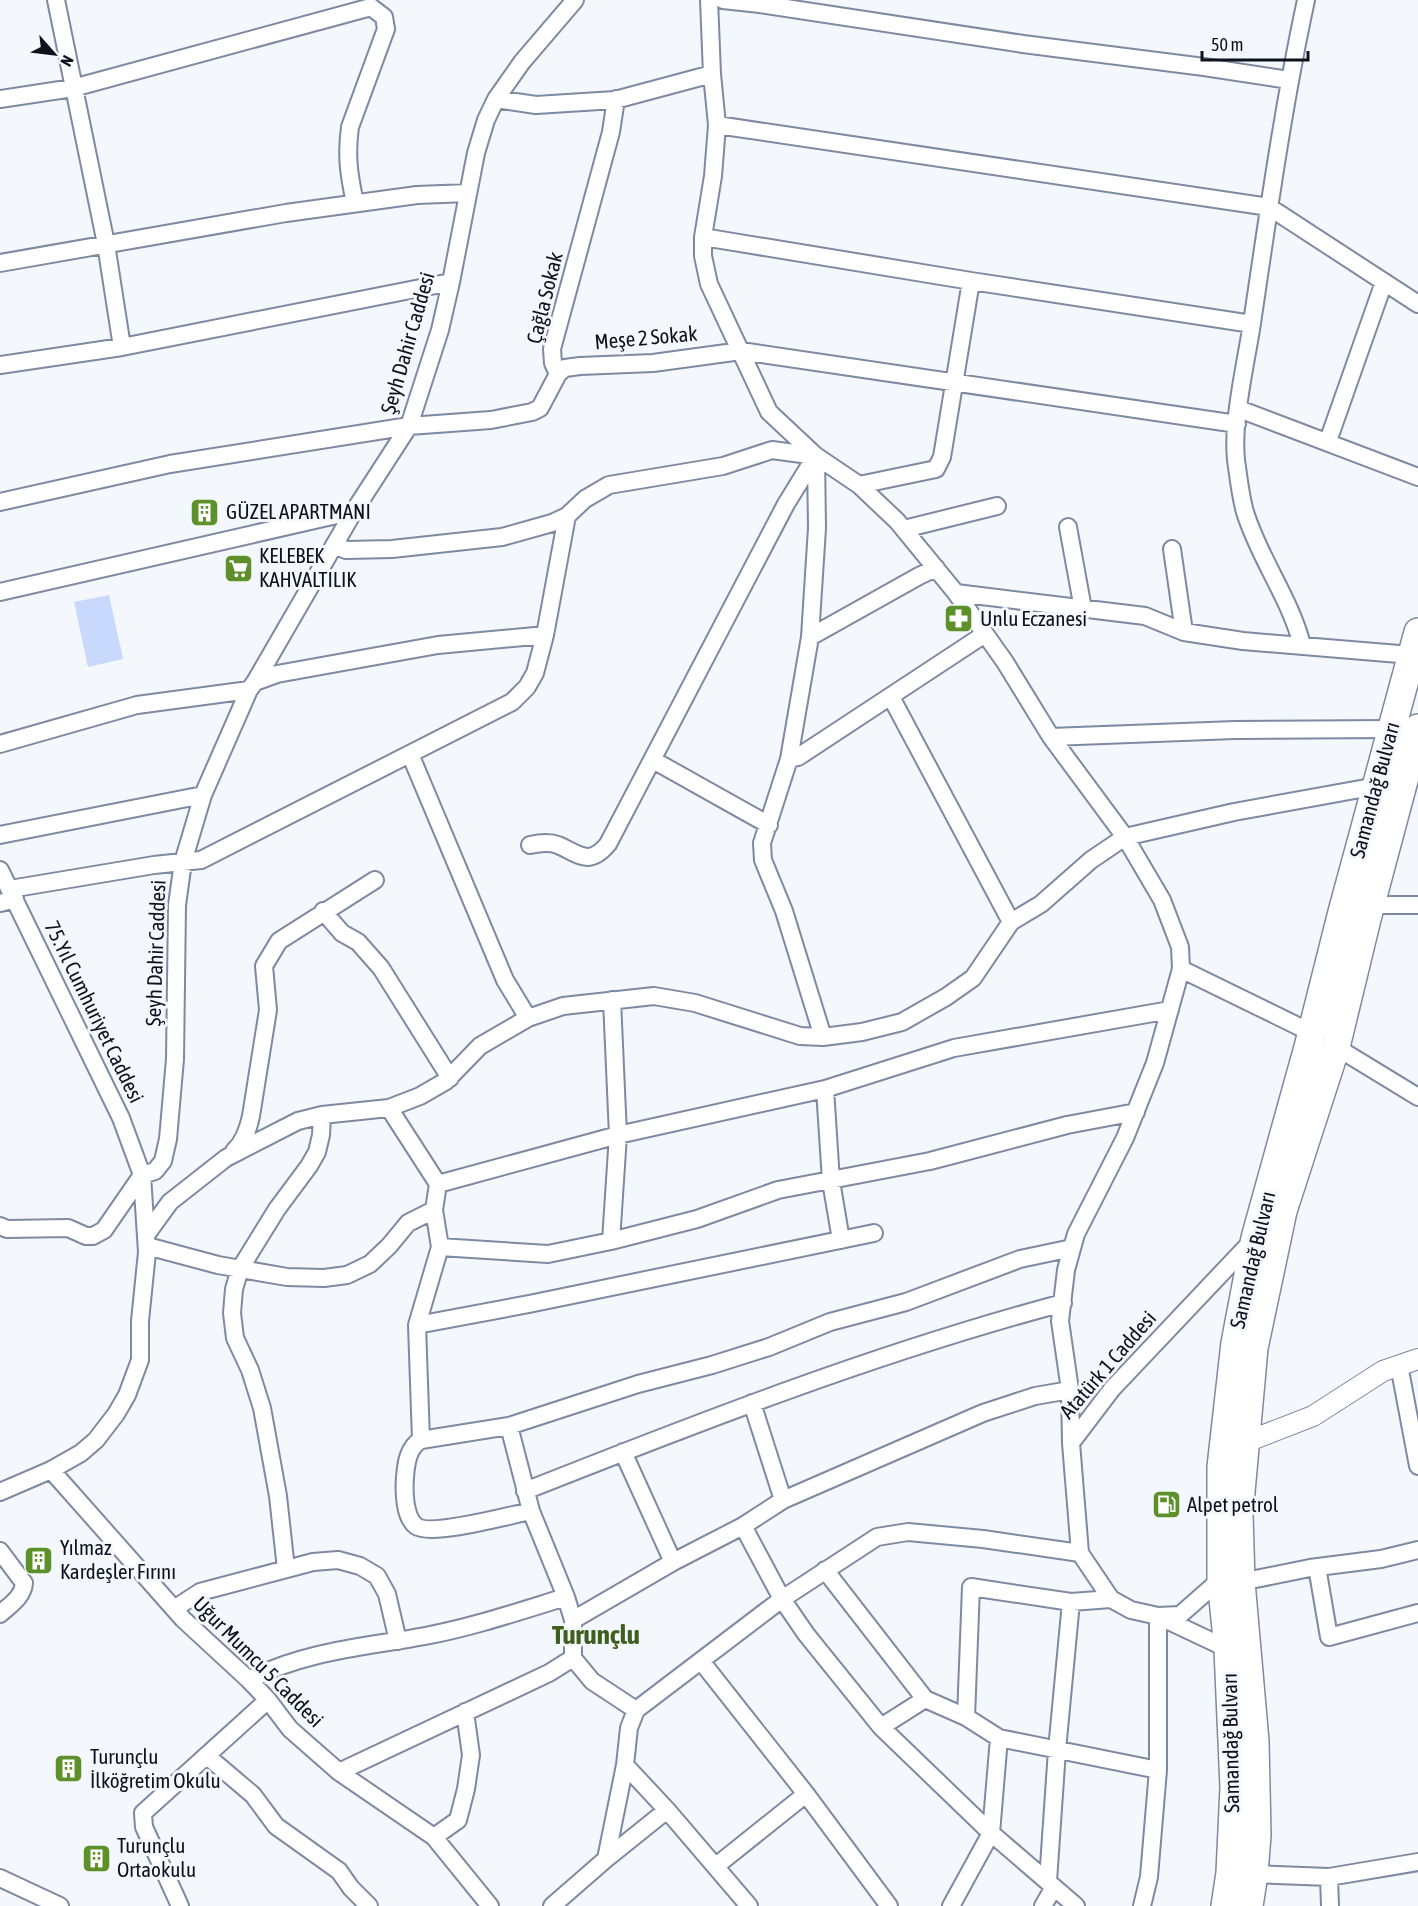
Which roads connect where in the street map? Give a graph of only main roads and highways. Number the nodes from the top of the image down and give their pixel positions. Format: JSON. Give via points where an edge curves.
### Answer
{"nodes":[{"id":1,"x":1414,"y":644,"type":"edge"},
{"id":2,"x":1418,"y":728,"type":"edge"},
{"id":3,"x":1399,"y":786,"type":"edge"},
{"id":4,"x":1231,"y":1581,"type":"junction"},
{"id":5,"x":1225,"y":1906,"type":"edge"},
{"id":6,"x":1249,"y":1906,"type":"edge"}],
"edges":[{"from":1,"to":3,"type":"highway","name":"Samandağ Bulvarı","via":[[1391,729]]},
{"from":2,"to":3,"type":"highway","name":"Samandağ Bulvarı"},
{"from":3,"to":4,"type":"highway","name":"Samandağ Bulvarı","via":[[1336,1047],[1283,1211],[1254,1348]]},
{"from":3,"to":4,"type":"highway","name":"Samandağ Bulvarı","via":[[1312,1033],[1255,1238],[1235,1343],[1221,1467]]},
{"from":4,"to":5,"type":"highway","name":"Samandağ Bulvarı","via":[[1228,1649],[1234,1787]]},
{"from":4,"to":6,"type":"highway","name":"Samandağ Bulvarı","via":[[1255,1741],[1257,1835]]}]}
